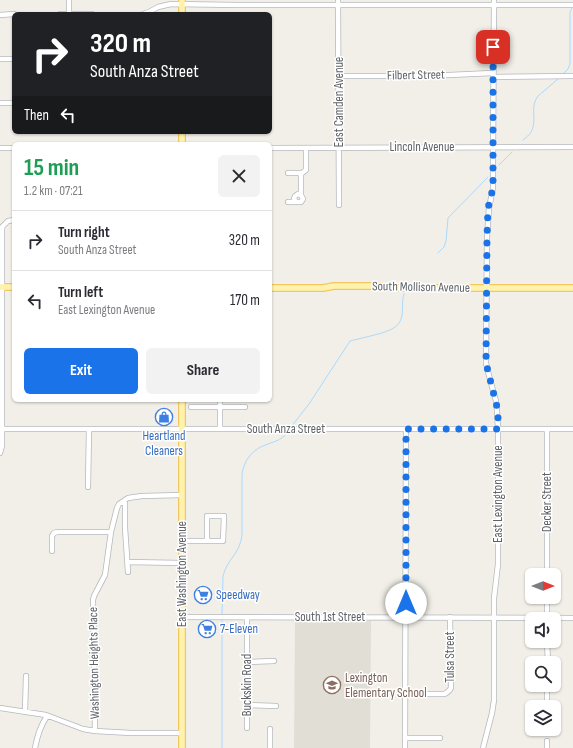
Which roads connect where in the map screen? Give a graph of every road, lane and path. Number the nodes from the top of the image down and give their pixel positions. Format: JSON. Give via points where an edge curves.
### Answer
{"nodes":[{"id":1,"x":69,"y":0,"type":"edge"},
{"id":2,"x":494,"y":0,"type":"edge"},
{"id":3,"x":182,"y":2,"type":"edge"},
{"id":4,"x":338,"y":2,"type":"edge"},
{"id":5,"x":573,"y":5,"type":"edge"},
{"id":6,"x":494,"y":6,"type":"junction"},
{"id":7,"x":69,"y":12,"type":"edge"},
{"id":8,"x":149,"y":12,"type":"edge"},
{"id":9,"x":12,"y":14,"type":"edge"},
{"id":10,"x":0,"y":15,"type":"edge"},
{"id":11,"x":0,"y":59,"type":"edge"},
{"id":12,"x":12,"y":59,"type":"edge"},
{"id":13,"x":493,"y":75,"type":"junction"},
{"id":14,"x":338,"y":76,"type":"junction"},
{"id":15,"x":573,"y":76,"type":"edge"},
{"id":16,"x":0,"y":103,"type":"edge"},
{"id":17,"x":12,"y":103,"type":"edge"},
{"id":18,"x":493,"y":147,"type":"junction"},
{"id":19,"x":573,"y":147,"type":"edge"},
{"id":20,"x":0,"y":148,"type":"edge"},
{"id":21,"x":12,"y":148,"type":"edge"},
{"id":22,"x":272,"y":148,"type":"edge"},
{"id":23,"x":306,"y":148,"type":"junction"},
{"id":24,"x":339,"y":148,"type":"junction"},
{"id":25,"x":288,"y":173,"type":"dead end"},
{"id":26,"x":301,"y":173,"type":"junction"},
{"id":27,"x":288,"y":202,"type":"dead end"},
{"id":28,"x":339,"y":205,"type":"dead end"},
{"id":29,"x":12,"y":220,"type":"edge"},
{"id":30,"x":1,"y":287,"type":"edge"},
{"id":31,"x":12,"y":287,"type":"edge"},
{"id":32,"x":272,"y":288,"type":"edge"},
{"id":33,"x":573,"y":288,"type":"edge"},
{"id":34,"x":487,"y":289,"type":"junction"},
{"id":35,"x":182,"y":402,"type":"edge"},
{"id":36,"x":220,"y":402,"type":"edge"},
{"id":37,"x":191,"y":407,"type":"dead end"},
{"id":38,"x":220,"y":407,"type":"junction"},
{"id":39,"x":245,"y":407,"type":"dead end"},
{"id":40,"x":1,"y":429,"type":"edge"},
{"id":41,"x":89,"y":429,"type":"junction"},
{"id":42,"x":182,"y":429,"type":"junction"},
{"id":43,"x":220,"y":429,"type":"junction"},
{"id":44,"x":406,"y":429,"type":"junction"},
{"id":45,"x":498,"y":429,"type":"junction"},
{"id":46,"x":547,"y":429,"type":"junction"},
{"id":47,"x":573,"y":429,"type":"edge"},
{"id":48,"x":0,"y":453,"type":"edge"},
{"id":49,"x":88,"y":486,"type":"dead end"},
{"id":50,"x":182,"y":495,"type":"junction"},
{"id":51,"x":125,"y":500,"type":"junction"},
{"id":52,"x":111,"y":532,"type":"junction"},
{"id":53,"x":182,"y":541,"type":"junction"},
{"id":54,"x":207,"y":541,"type":"junction"},
{"id":55,"x":52,"y":551,"type":"dead end"},
{"id":56,"x":128,"y":562,"type":"junction"},
{"id":57,"x":182,"y":563,"type":"junction"},
{"id":58,"x":547,"y":568,"type":"edge"},
{"id":59,"x":128,"y":572,"type":"dead end"},
{"id":60,"x":182,"y":617,"type":"junction"},
{"id":61,"x":246,"y":617,"type":"junction"},
{"id":62,"x":406,"y":617,"type":"junction"},
{"id":63,"x":450,"y":617,"type":"junction"},
{"id":64,"x":494,"y":617,"type":"junction"},
{"id":65,"x":525,"y":618,"type":"edge"},
{"id":66,"x":561,"y":618,"type":"edge"},
{"id":67,"x":573,"y":618,"type":"edge"},
{"id":68,"x":274,"y":661,"type":"dead end"},
{"id":69,"x":246,"y":662,"type":"junction"},
{"id":70,"x":26,"y":676,"type":"dead end"},
{"id":71,"x":406,"y":694,"type":"junction"},
{"id":72,"x":247,"y":705,"type":"junction"},
{"id":73,"x":276,"y":706,"type":"dead end"},
{"id":74,"x":0,"y":708,"type":"edge"},
{"id":75,"x":25,"y":712,"type":"junction"},
{"id":76,"x":47,"y":716,"type":"junction"},
{"id":77,"x":246,"y":728,"type":"dead end"},
{"id":78,"x":270,"y":730,"type":"dead end"},
{"id":79,"x":96,"y":731,"type":"junction"},
{"id":80,"x":182,"y":733,"type":"junction"},
{"id":81,"x":406,"y":738,"type":"junction"},
{"id":82,"x":440,"y":738,"type":"dead end"},
{"id":83,"x":548,"y":741,"type":"dead end"},
{"id":84,"x":35,"y":748,"type":"edge"},
{"id":85,"x":182,"y":748,"type":"edge"},
{"id":86,"x":270,"y":748,"type":"edge"},
{"id":87,"x":405,"y":748,"type":"edge"},
{"id":88,"x":483,"y":748,"type":"edge"},
{"id":89,"x":547,"y":748,"type":"edge"}],
"edges":[{"from":1,"to":7,"type":"street"},
{"from":2,"to":6,"type":"street","name":"East Lexington Avenue"},
{"from":3,"to":4,"type":"street","via":[[238,6]]},
{"from":3,"to":8,"type":"street","via":[[167,4]]},
{"from":4,"to":6,"type":"street"},
{"from":4,"to":14,"type":"street","name":"East Camden Avenue"},
{"from":5,"to":6,"type":"street"},
{"from":6,"to":13,"type":"street","name":"East Lexington Avenue"},
{"from":9,"to":10,"type":"street"},
{"from":11,"to":12,"type":"street"},
{"from":13,"to":14,"type":"street","name":"Filbert Street"},
{"from":13,"to":15,"type":"street","name":"Filbert Street"},
{"from":13,"to":18,"type":"street","name":"East Lexington Avenue"},
{"from":14,"to":24,"type":"street","name":"East Camden Avenue"},
{"from":16,"to":17,"type":"street"},
{"from":18,"to":19,"type":"street","name":"Lincoln Avenue"},
{"from":18,"to":24,"type":"street","name":"Lincoln Avenue"},
{"from":18,"to":34,"type":"street","name":"East Lexington Avenue","via":[[493,188],[488,208],[487,230]]},
{"from":20,"to":21,"type":"street"},
{"from":22,"to":23,"type":"street","name":"Lincoln Avenue"},
{"from":23,"to":24,"type":"street","name":"Lincoln Avenue"},
{"from":23,"to":26,"type":"street","via":[[306,170]]},
{"from":24,"to":28,"type":"street","name":"East Camden Avenue"},
{"from":25,"to":26,"type":"street"},
{"from":26,"to":27,"type":"street","via":[[302,201]]},
{"from":29,"to":30,"type":"street","via":[[8,220],[2,227]]},
{"from":30,"to":31,"type":"main road"},
{"from":30,"to":40,"type":"street"},
{"from":32,"to":34,"type":"main road","name":"South Mollison Avenue","via":[[378,286]]},
{"from":33,"to":34,"type":"main road","name":"South Mollison Avenue"},
{"from":34,"to":45,"type":"street","name":"East Lexington Avenue","via":[[486,363],[497,406]]},
{"from":35,"to":42,"type":"main road","name":"East Washington Avenue"},
{"from":36,"to":38,"type":"street"},
{"from":37,"to":38,"type":"street"},
{"from":38,"to":39,"type":"street"},
{"from":38,"to":43,"type":"street"},
{"from":40,"to":41,"type":"street","name":"South Anza Street"},
{"from":40,"to":48,"type":"street"},
{"from":41,"to":42,"type":"street","name":"South Anza Street"},
{"from":41,"to":49,"type":"street"},
{"from":42,"to":43,"type":"street","name":"South Anza Street"},
{"from":42,"to":50,"type":"main road","name":"East Washington Avenue"},
{"from":43,"to":44,"type":"street","name":"South Anza Street"},
{"from":44,"to":45,"type":"street","name":"South Anza Street"},
{"from":44,"to":62,"type":"street"},
{"from":45,"to":46,"type":"street","name":"South Anza Street"},
{"from":45,"to":64,"type":"street","name":"East Lexington Avenue","via":[[498,564]]},
{"from":46,"to":47,"type":"street","name":"South Anza Street"},
{"from":46,"to":58,"type":"street","name":"Decker Street"},
{"from":50,"to":51,"type":"street","via":[[142,496]]},
{"from":50,"to":53,"type":"main road","name":"East Washington Avenue"},
{"from":51,"to":52,"type":"street","name":"Washington Heights Place","via":[[117,508]]},
{"from":51,"to":56,"type":"street"},
{"from":52,"to":55,"type":"street","via":[[57,532],[52,536]]},
{"from":52,"to":79,"type":"street","name":"Washington Heights Place","via":[[105,575],[93,600]]},
{"from":53,"to":54,"type":"street"},
{"from":53,"to":57,"type":"main road","name":"East Washington Avenue"},
{"from":54,"to":54,"type":"street","via":[[223,541],[224,516],[207,516]]},
{"from":56,"to":57,"type":"street"},
{"from":56,"to":59,"type":"street"},
{"from":57,"to":60,"type":"main road","name":"East Washington Avenue"},
{"from":60,"to":61,"type":"street","name":"South 1st Street"},
{"from":60,"to":80,"type":"main road","name":"East Washington Avenue"},
{"from":61,"to":62,"type":"street","name":"South 1st Street"},
{"from":61,"to":69,"type":"street","name":"Buckskin Road"},
{"from":62,"to":63,"type":"street","name":"South 1st Street"},
{"from":62,"to":71,"type":"street"},
{"from":63,"to":64,"type":"street","name":"South 1st Street"},
{"from":63,"to":71,"type":"street","name":"Tulsa Street","via":[[451,688],[444,694]]},
{"from":64,"to":65,"type":"street","name":"South 1st Street"},
{"from":64,"to":88,"type":"street","name":"East Lexington Avenue","via":[[494,700]]},
{"from":66,"to":67,"type":"street","name":"South 1st Street"},
{"from":68,"to":69,"type":"street"},
{"from":69,"to":72,"type":"street","name":"Buckskin Road"},
{"from":70,"to":75,"type":"street"},
{"from":71,"to":81,"type":"street"},
{"from":72,"to":73,"type":"street"},
{"from":72,"to":77,"type":"street","name":"Buckskin Road"},
{"from":74,"to":75,"type":"street"},
{"from":75,"to":76,"type":"street"},
{"from":76,"to":79,"type":"street"},
{"from":76,"to":84,"type":"street","via":[[42,722]]},
{"from":78,"to":86,"type":"street"},
{"from":79,"to":80,"type":"street"},
{"from":80,"to":85,"type":"main road","name":"East Washington Avenue"},
{"from":81,"to":82,"type":"street"},
{"from":81,"to":87,"type":"street"},
{"from":83,"to":89,"type":"street"}]}
